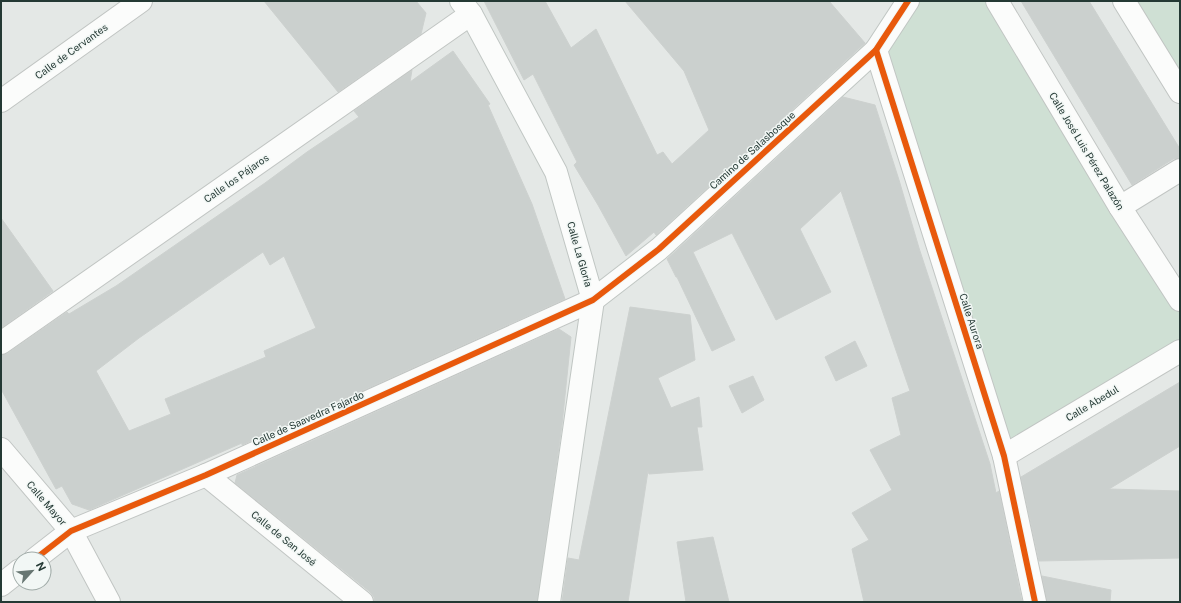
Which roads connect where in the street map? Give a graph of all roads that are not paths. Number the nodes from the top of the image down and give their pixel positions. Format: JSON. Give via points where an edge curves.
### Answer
{"nodes":[{"id":1,"x":141,"y":1,"type":"edge"},
{"id":2,"x":908,"y":1,"type":"edge"},
{"id":3,"x":998,"y":1,"type":"edge"},
{"id":4,"x":1124,"y":1,"type":"edge"},
{"id":5,"x":466,"y":7,"type":"edge"},
{"id":6,"x":876,"y":50,"type":"junction"},
{"id":7,"x":1180,"y":92,"type":"edge"},
{"id":8,"x":1,"y":101,"type":"edge"},
{"id":9,"x":1180,"y":170,"type":"edge"},
{"id":10,"x":1120,"y":207,"type":"junction"},
{"id":11,"x":593,"y":300,"type":"junction"},
{"id":12,"x":1180,"y":300,"type":"edge"},
{"id":13,"x":1,"y":343,"type":"edge"},
{"id":14,"x":1180,"y":351,"type":"edge"},
{"id":15,"x":1,"y":449,"type":"edge"},
{"id":16,"x":1004,"y":456,"type":"junction"},
{"id":17,"x":206,"y":475,"type":"junction"},
{"id":18,"x":71,"y":531,"type":"junction"},
{"id":19,"x":45,"y":551,"type":"edge"},
{"id":20,"x":12,"y":576,"type":"edge"},
{"id":21,"x":1,"y":585,"type":"edge"},
{"id":22,"x":109,"y":602,"type":"edge"},
{"id":23,"x":362,"y":602,"type":"edge"},
{"id":24,"x":549,"y":602,"type":"edge"},
{"id":25,"x":1035,"y":602,"type":"edge"}],
"edges":[{"from":1,"to":8,"type":"street","name":"Calle de Cervantes"},
{"from":2,"to":6,"type":"street","name":"Camino de Salasbosque"},
{"from":3,"to":10,"type":"street","name":"Calle José Luis Pérez Palazón"},
{"from":4,"to":7,"type":"street"},
{"from":5,"to":11,"type":"street","name":"Calle La Gloria","via":[[556,172]]},
{"from":5,"to":13,"type":"street","name":"Calle los Pájaros"},
{"from":6,"to":11,"type":"street","name":"Camino de Salasbosque","via":[[659,249]]},
{"from":6,"to":16,"type":"street","name":"Calle Aurora"},
{"from":9,"to":10,"type":"street"},
{"from":10,"to":12,"type":"street","name":"Calle José Luis Pérez Palazón"},
{"from":11,"to":17,"type":"street","name":"Calle de Saavedra Fajardo"},
{"from":11,"to":24,"type":"street","name":"Calle La Gloria"},
{"from":14,"to":16,"type":"street","name":"Calle Abedul"},
{"from":15,"to":18,"type":"street","name":"Calle Mayor"},
{"from":16,"to":25,"type":"street","name":"Calle Aurora"},
{"from":17,"to":18,"type":"street","name":"Calle de Saavedra Fajardo"},
{"from":17,"to":23,"type":"street","name":"Calle de San José"},
{"from":18,"to":19,"type":"street","name":"Calle de Saavedra Fajardo"},
{"from":18,"to":22,"type":"street","name":"Calle Mayor"},
{"from":20,"to":21,"type":"street"}]}
